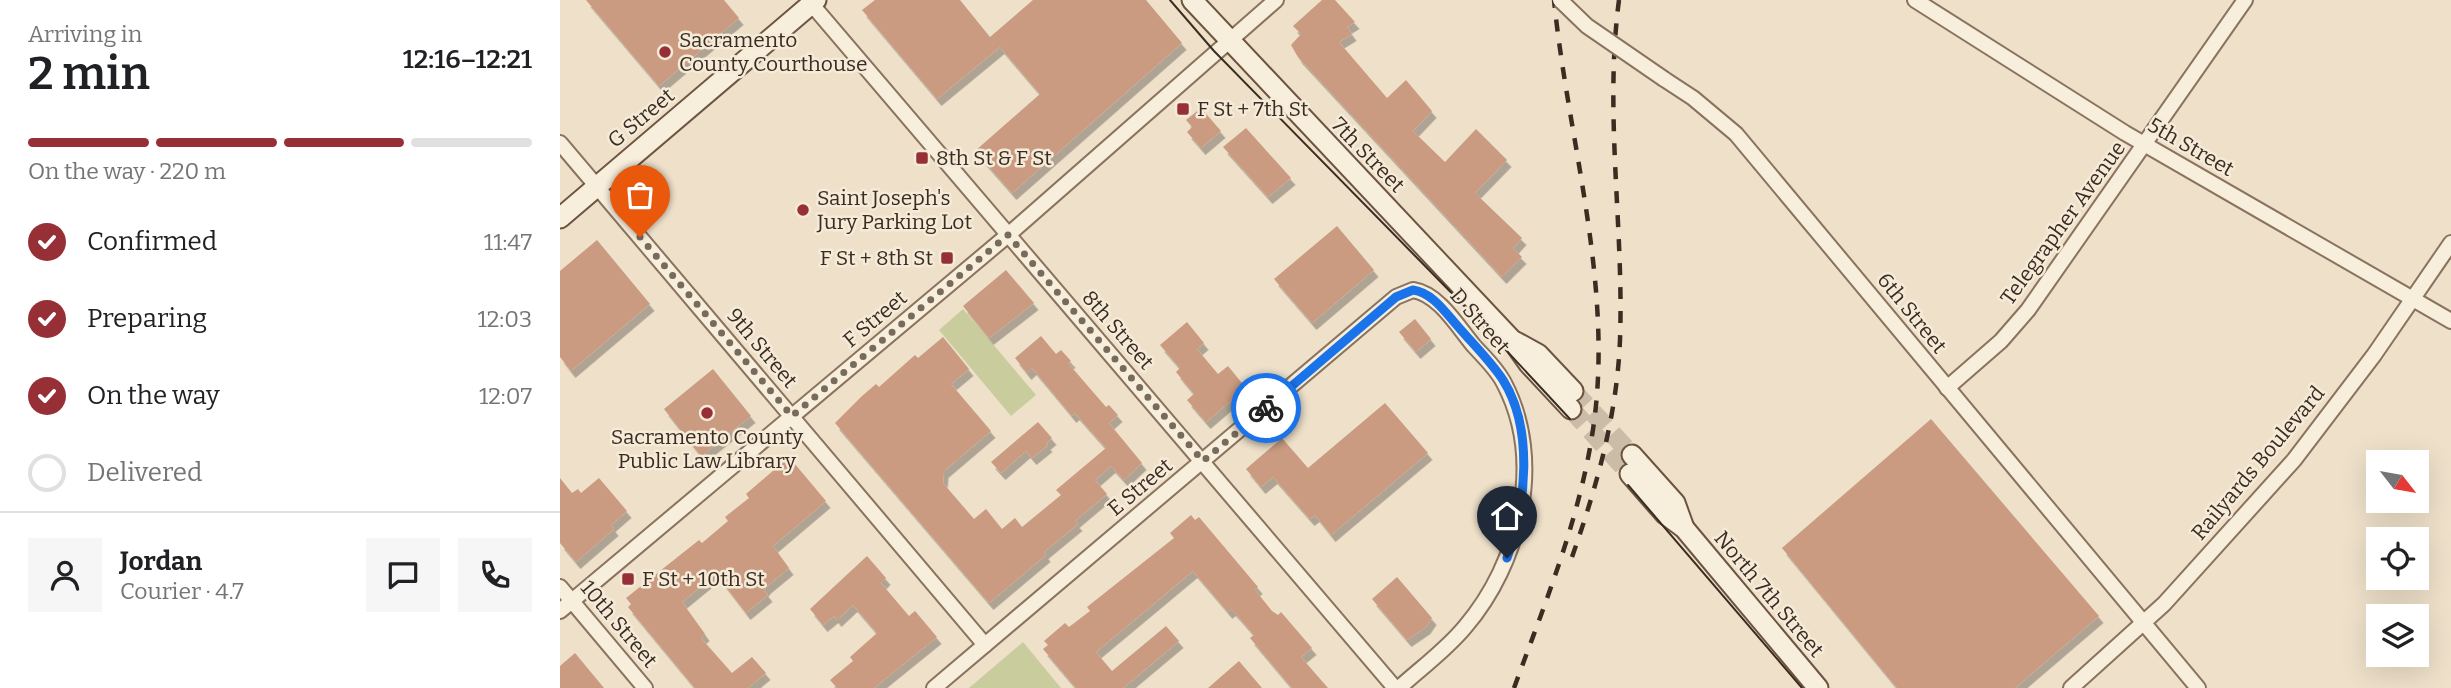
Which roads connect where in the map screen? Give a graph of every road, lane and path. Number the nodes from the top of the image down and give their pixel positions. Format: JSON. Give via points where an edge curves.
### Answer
{"nodes":[{"id":1,"x":1192,"y":0,"type":"edge"},
{"id":2,"x":1276,"y":0,"type":"edge"},
{"id":3,"x":1560,"y":0,"type":"edge"},
{"id":4,"x":1915,"y":0,"type":"edge"},
{"id":5,"x":2245,"y":0,"type":"edge"},
{"id":6,"x":812,"y":1,"type":"edge"},
{"id":7,"x":1227,"y":40,"type":"junction"},
{"id":8,"x":560,"y":143,"type":"edge"},
{"id":9,"x":2146,"y":145,"type":"junction"},
{"id":10,"x":597,"y":186,"type":"junction"},
{"id":11,"x":560,"y":218,"type":"edge"},
{"id":12,"x":1008,"y":235,"type":"junction"},
{"id":13,"x":2451,"y":243,"type":"edge"},
{"id":14,"x":1405,"y":291,"type":"joint"},
{"id":15,"x":2412,"y":299,"type":"junction"},
{"id":16,"x":2451,"y":321,"type":"edge"},
{"id":17,"x":1947,"y":388,"type":"junction"},
{"id":18,"x":1572,"y":400,"type":"tunnel mouth"},
{"id":19,"x":792,"y":416,"type":"junction"},
{"id":20,"x":1203,"y":461,"type":"junction"},
{"id":21,"x":1631,"y":464,"type":"tunnel mouth"},
{"id":22,"x":560,"y":587,"type":"edge"},
{"id":23,"x":572,"y":601,"type":"junction"},
{"id":24,"x":560,"y":611,"type":"edge"},
{"id":25,"x":2143,"y":625,"type":"junction"},
{"id":26,"x":985,"y":645,"type":"junction"},
{"id":27,"x":645,"y":688,"type":"edge"},
{"id":28,"x":934,"y":688,"type":"edge"},
{"id":29,"x":1397,"y":688,"type":"edge"},
{"id":30,"x":1818,"y":688,"type":"edge"},
{"id":31,"x":2071,"y":688,"type":"edge"},
{"id":32,"x":2198,"y":688,"type":"edge"}],
"edges":[{"from":1,"to":7,"type":"main road","name":"7th Street"},
{"from":2,"to":7,"type":"street","name":"F Street"},
{"from":3,"to":17,"type":"street","name":"6th Street","bridge":true,"via":[[1587,26],[1693,98],[1736,134]]},
{"from":4,"to":9,"type":"street","name":"5th Street"},
{"from":5,"to":9,"type":"street","name":"Telegrapher Avenue"},
{"from":6,"to":10,"type":"main road","name":"G Street"},
{"from":6,"to":12,"type":"street","name":"8th Street"},
{"from":7,"to":12,"type":"street","name":"F Street"},
{"from":7,"to":18,"type":"main road","name":"7th Street","via":[[1512,340],[1529,364]]},
{"from":8,"to":10,"type":"street","name":"9th Street"},
{"from":9,"to":15,"type":"street","name":"5th Street"},
{"from":9,"to":17,"type":"street","name":"Telegrapher Avenue","via":[[2028,310],[2001,341]]},
{"from":10,"to":11,"type":"main road","name":"G Street"},
{"from":10,"to":19,"type":"street","name":"9th Street"},
{"from":12,"to":19,"type":"street","name":"F Street"},
{"from":12,"to":20,"type":"street","name":"8th Street"},
{"from":13,"to":15,"type":"street","name":"Railyards Boulevard"},
{"from":14,"to":20,"type":"street","name":"E Street"},
{"from":14,"to":29,"type":"street","name":"D Street","via":[[1422,291],[1434,300],[1503,380],[1517,422],[1523,480],[1516,534],[1497,581],[1465,627]]},
{"from":15,"to":16,"type":"street","name":"5th Street"},
{"from":15,"to":25,"type":"street","name":"Railyards Boulevard","via":[[2294,460]]},
{"from":17,"to":25,"type":"street","name":"6th Street"},
{"from":19,"to":23,"type":"street","name":"F Street"},
{"from":19,"to":26,"type":"street","name":"9th Street"},
{"from":20,"to":26,"type":"street","name":"E Street"},
{"from":20,"to":29,"type":"street","name":"8th Street"},
{"from":21,"to":30,"type":"main road","name":"North 7th Street","via":[[1665,514],[1684,528]]},
{"from":22,"to":23,"type":"street","name":"10th Street"},
{"from":23,"to":24,"type":"street","name":"F Street"},
{"from":23,"to":27,"type":"street","name":"10th Street"},
{"from":25,"to":31,"type":"street","name":"Railyards Boulevard"},
{"from":25,"to":32,"type":"street","name":"6th Street"},
{"from":26,"to":28,"type":"street","name":"E Street"}]}
